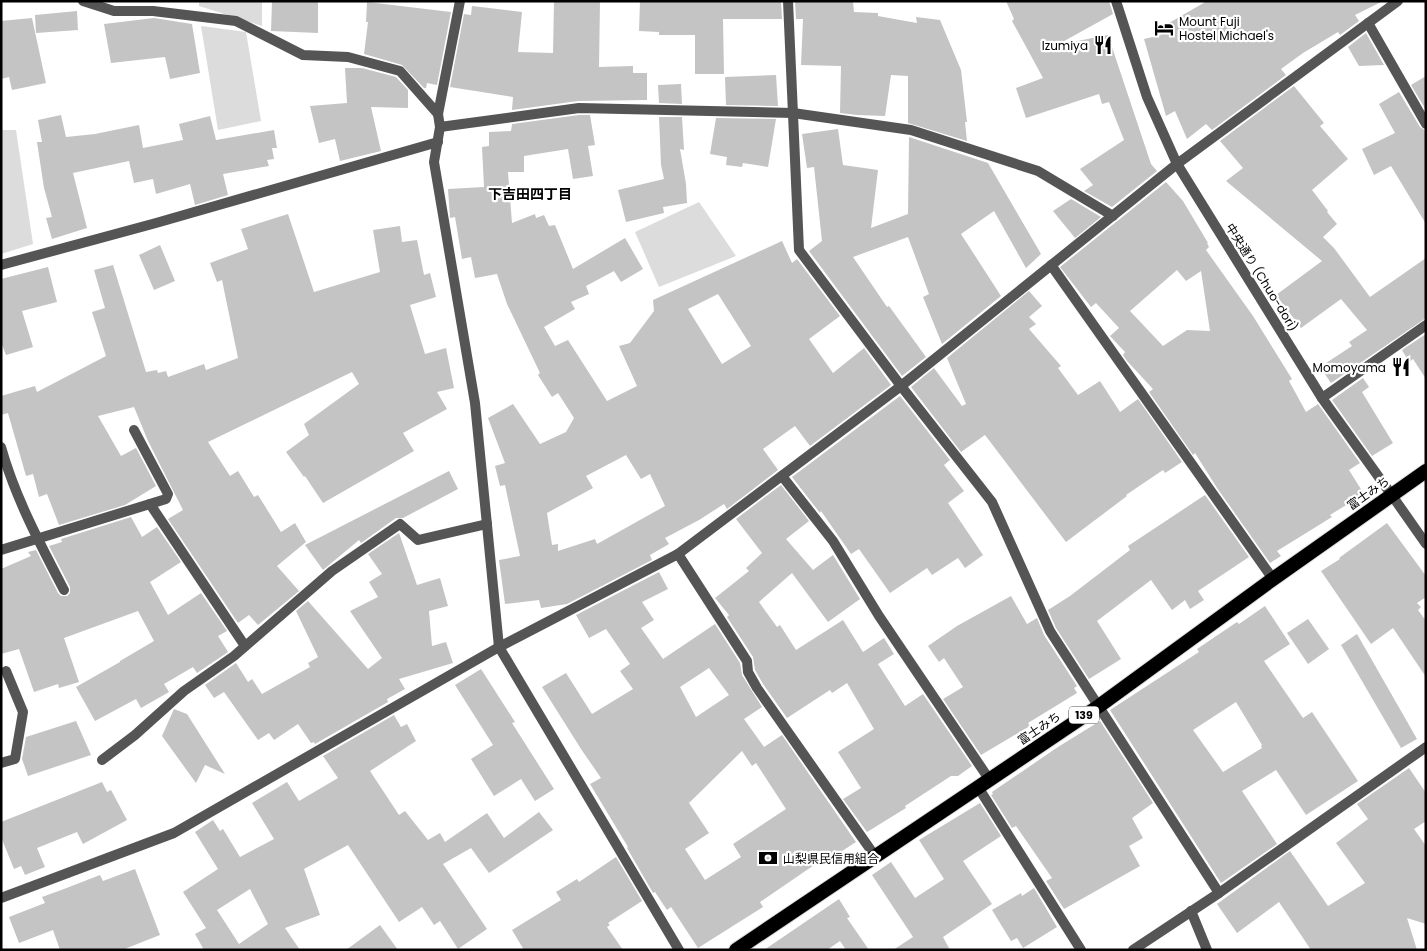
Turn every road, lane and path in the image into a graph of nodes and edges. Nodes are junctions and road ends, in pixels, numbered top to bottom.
1 (83, 1) edge
2 (460, 1) edge
3 (788, 1) edge
4 (1116, 1) edge
5 (1398, 1) edge
6 (1368, 23) junction
7 (793, 113) junction
8 (438, 114) junction
9 (1426, 124) edge
10 (440, 127) junction
11 (438, 142) junction
12 (1177, 164) junction
13 (1113, 216) junction
14 (1, 265) edge
15 (1051, 265) junction
16 (1426, 325) edge
17 (901, 386) junction
18 (1322, 398) junction
19 (134, 430) dead end
20 (1, 447) edge
21 (1426, 471) edge
22 (782, 476) junction
23 (1391, 494) junction
24 (150, 504) junction
25 (487, 524) junction
26 (37, 539) junction
27 (1426, 544) edge
28 (1, 550) edge
29 (678, 554) junction
30 (1273, 579) junction
31 (64, 590) dead end
32 (245, 646) junction
33 (499, 647) junction
34 (6, 671) dead end
35 (1099, 706) junction
36 (1426, 748) edge
37 (102, 760) dead end
38 (1, 763) edge
39 (983, 783) junction
40 (875, 856) junction
41 (1219, 893) junction
42 (1, 898) edge
43 (1191, 911) junction
44 (679, 950) edge
45 (736, 950) edge
46 (1081, 950) edge
47 (1133, 950) edge
48 (1207, 950) edge

1 - 8 street
2 - 8 street
3 - 7 street
4 - 12 street, 中央通り (Chuo-dori)
5 - 6 street
6 - 9 street
6 - 12 street
7 - 10 street
7 - 13 street
7 - 17 street
8 - 10 street
10 - 11 street
11 - 14 street
11 - 25 street
12 - 13 street
12 - 18 street, 中央通り (Chuo-dori)
13 - 15 street
15 - 17 street
15 - 30 street
16 - 18 street
17 - 22 street
17 - 35 street
18 - 23 street, 中央通り (Chuo-dori)
19 - 24 street
20 - 26 street
21 - 23 highway, 富士みち / 139
22 - 29 street
22 - 39 street
23 - 27 street, 中央通り (Chuo-dori)
23 - 30 highway, 富士みち / 139
24 - 26 street
24 - 32 street
25 - 32 street
25 - 33 street
26 - 28 street
26 - 31 street
29 - 33 street
29 - 40 street
30 - 35 highway, 富士みち / 139
32 - 37 street
33 - 42 street
33 - 44 street
34 - 38 street
35 - 39 highway, 富士みち / 139
35 - 41 street
36 - 41 street
39 - 40 highway, 富士みち / 139
39 - 46 street
40 - 45 highway, 富士みち / 139
41 - 43 street
43 - 47 street
43 - 48 street

